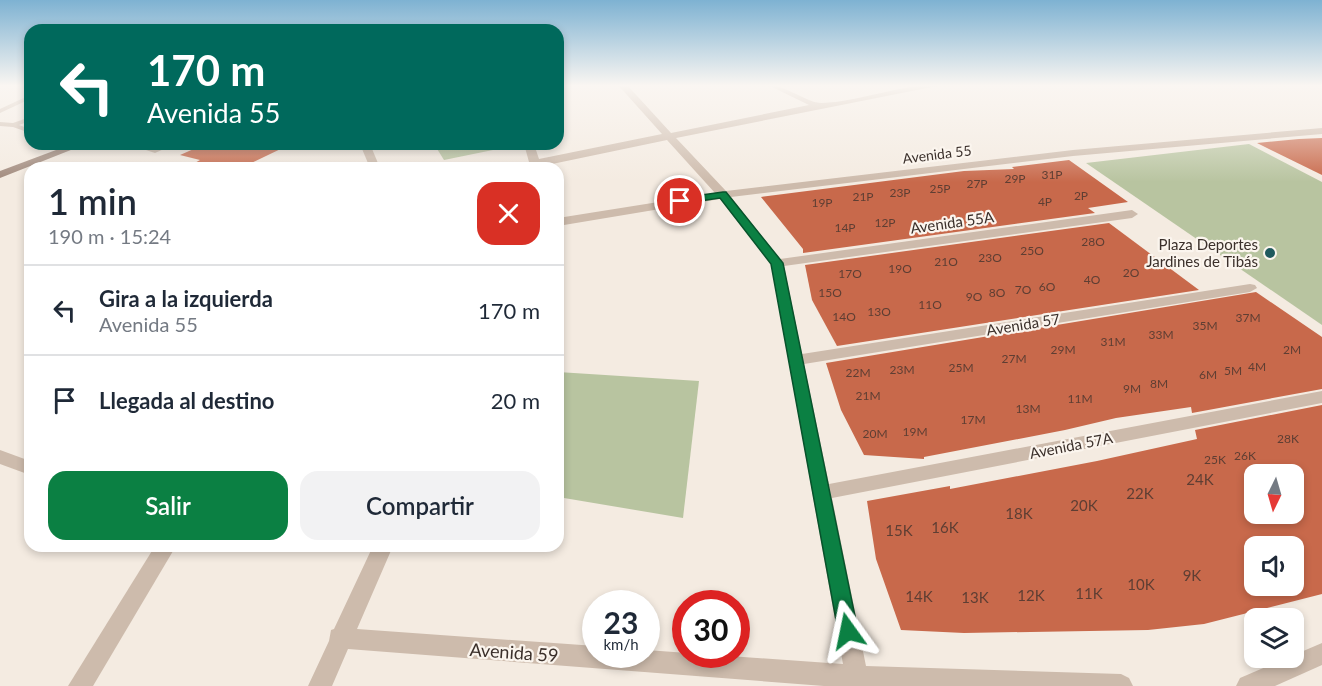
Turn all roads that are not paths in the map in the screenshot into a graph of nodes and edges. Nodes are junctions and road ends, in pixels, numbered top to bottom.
1 (652, 118) edge
2 (759, 118) edge
3 (24, 121) edge
4 (0, 124) edge
5 (14, 125) junction
6 (24, 129) edge
7 (1322, 130) edge
8 (669, 136) junction
9 (62, 150) edge
10 (32, 162) edge
11 (540, 162) edge
12 (24, 165) edge
13 (0, 175) edge
14 (723, 195) junction
15 (1132, 214) dead end
16 (564, 221) edge
17 (777, 263) junction
18 (1250, 288) dead end
19 (797, 360) junction
20 (1322, 397) edge
21 (0, 457) edge
22 (24, 466) edge
23 (820, 493) junction
24 (162, 552) edge
25 (380, 552) edge
26 (339, 639) junction
27 (1322, 654) edge
28 (858, 682) edge
29 (80, 686) edge
30 (320, 686) edge
31 (1121, 686) edge
32 (1248, 686) edge

1 - 8 street
2 - 8 street
3 - 5 lane
4 - 5 lane
5 - 6 lane
7 - 14 street, Avenida 55
8 - 11 street
8 - 14 street
9 - 10 main road
12 - 13 main road
14 - 16 street, Avenida 55
14 - 17 street
15 - 17 street, Avenida 55A
17 - 19 street
18 - 19 street, Avenida 57
19 - 23 street
20 - 23 street, Avenida 57A
21 - 22 street
23 - 28 street
24 - 29 street
25 - 26 street
26 - 28 street, Avenida 59
26 - 30 street
27 - 32 street
28 - 31 street, Avenida 59

